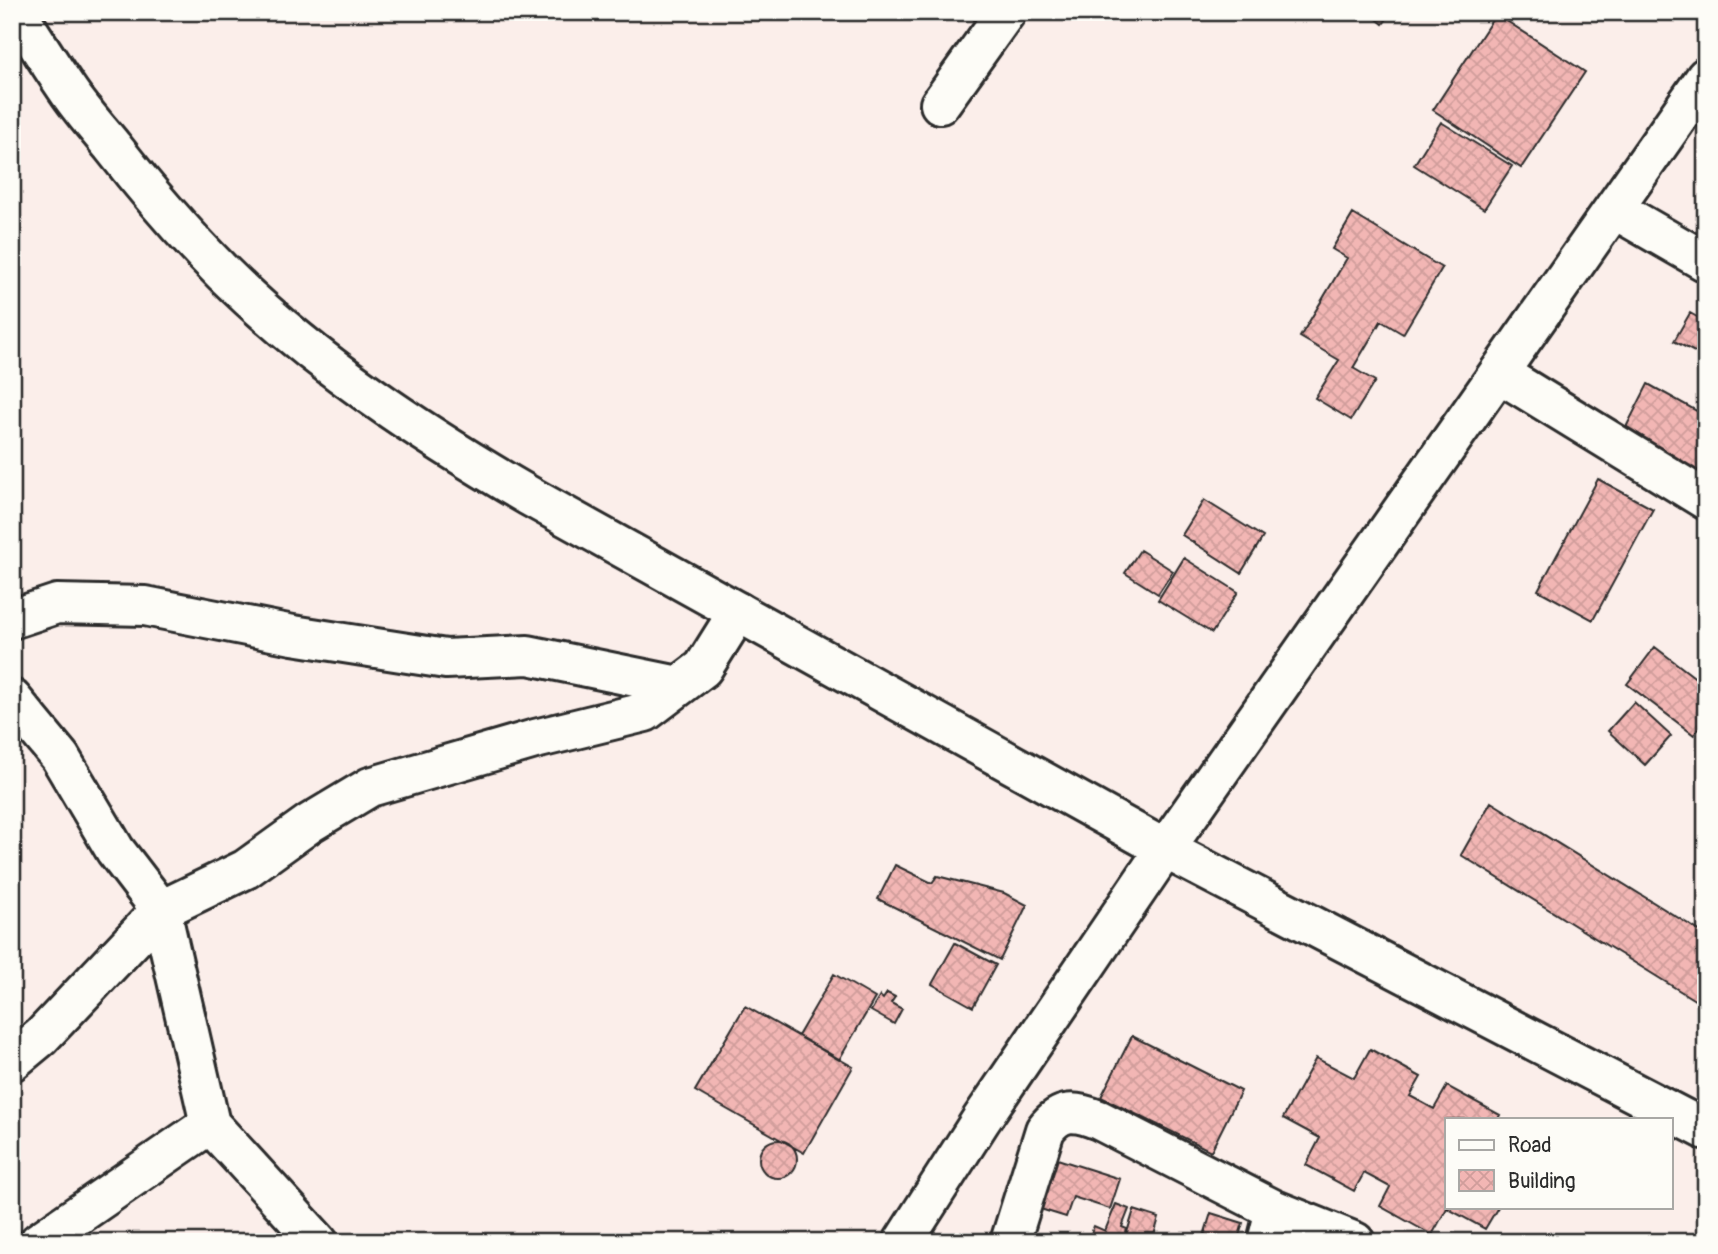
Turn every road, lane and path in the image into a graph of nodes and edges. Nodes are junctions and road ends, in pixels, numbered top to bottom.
1 (17, 12) edge
2 (1006, 12) edge
3 (1706, 77) edge
4 (940, 104) dead end
5 (1614, 209) junction
6 (1706, 262) edge
7 (1499, 373) junction
8 (1706, 500) edge
9 (737, 611) junction
10 (12, 619) edge
11 (679, 686) junction
12 (12, 699) edge
13 (1165, 849) junction
14 (161, 910) junction
15 (12, 1061) edge
16 (210, 1124) junction
17 (1706, 1130) edge
18 (1271, 1226) edge
19 (39, 1242) edge
20 (318, 1242) edge
21 (904, 1242) edge
22 (1010, 1242) edge
23 (1355, 1242) edge

1 - 9 street
2 - 4 street
3 - 5 street
5 - 6 street
5 - 7 street
7 - 8 street
7 - 13 street
9 - 11 street
9 - 13 street
10 - 11 street
11 - 14 street
12 - 14 street
13 - 17 street
13 - 21 street
14 - 15 street
14 - 16 street
16 - 19 street
16 - 20 street
18 - 22 street
18 - 23 street

